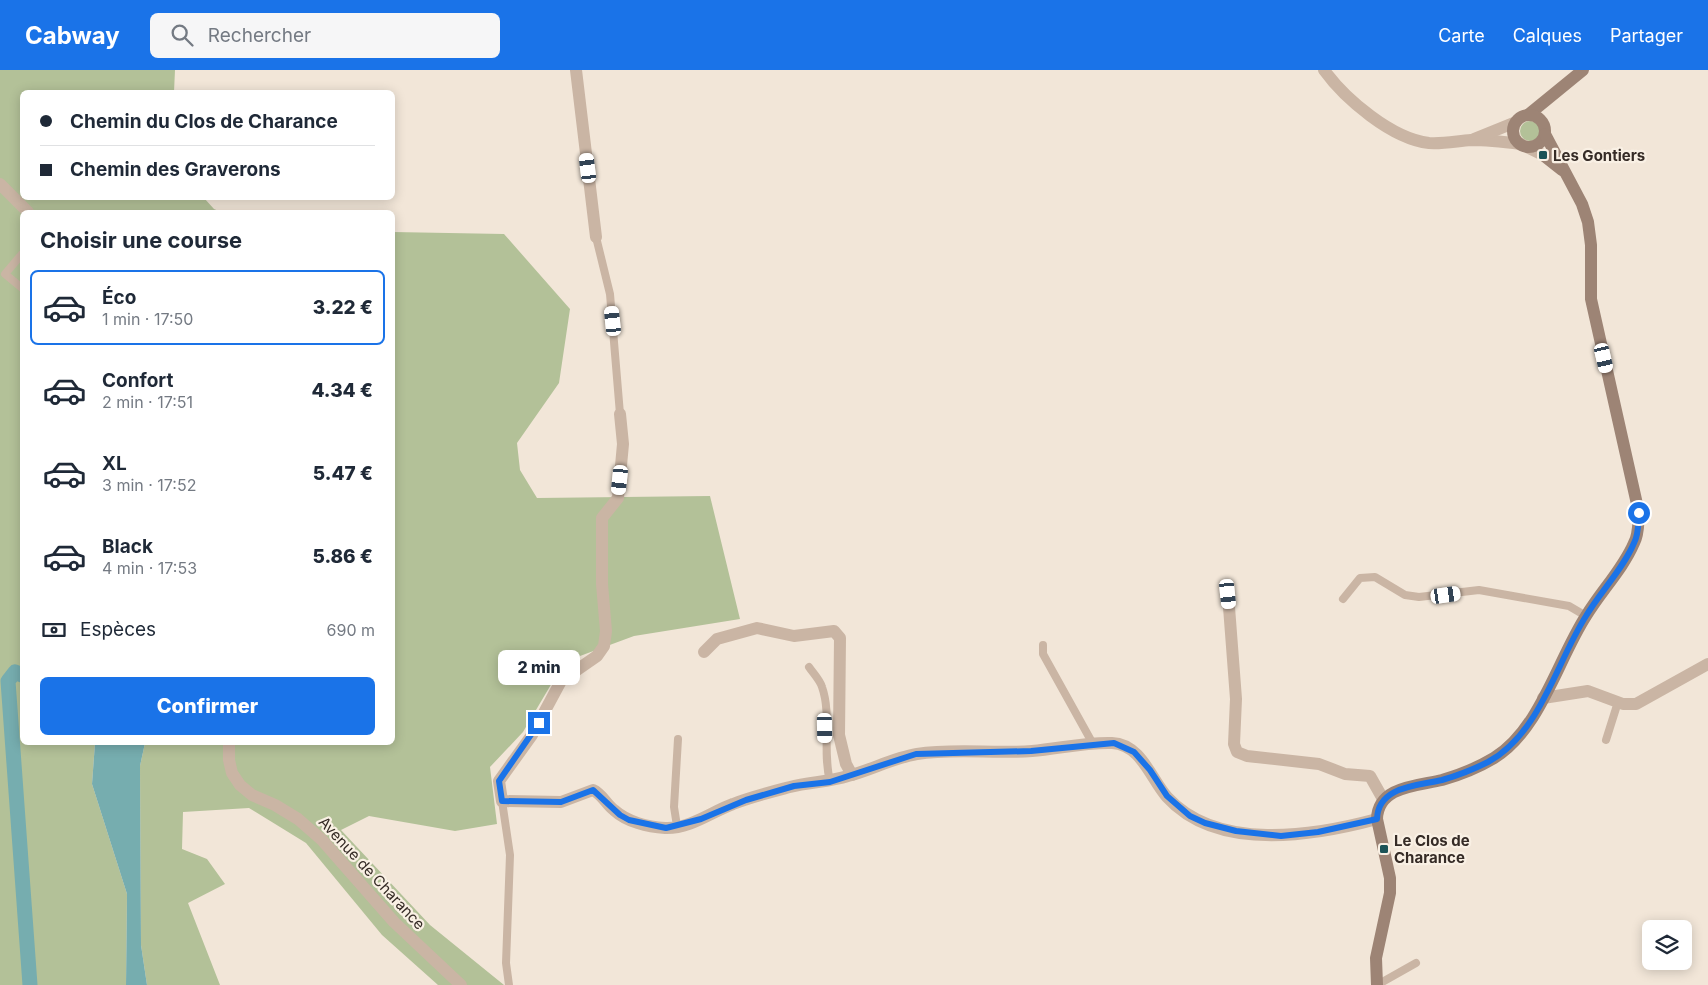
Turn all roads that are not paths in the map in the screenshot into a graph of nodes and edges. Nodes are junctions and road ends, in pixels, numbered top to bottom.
1 (576, 70) edge
2 (1324, 70) edge
3 (1583, 70) edge
4 (1561, 87) junction
5 (1528, 115) junction
6 (1541, 120) junction
7 (1516, 122) junction
8 (1545, 134) junction
9 (1470, 140) junction
10 (1523, 145) junction
11 (1566, 173) junction
12 (0, 184) edge
13 (26, 210) edge
14 (596, 237) joint
15 (20, 256) edge
16 (20, 286) edge
17 (620, 414) joint
18 (1228, 594) dead end
19 (1343, 599) dead end
20 (1586, 616) junction
21 (1043, 645) dead end
22 (704, 652) dead end
23 (1708, 664) edge
24 (809, 668) dead end
25 (1543, 698) junction
26 (1618, 702) junction
27 (678, 739) dead end
28 (1606, 740) dead end
29 (1093, 744) junction
30 (229, 745) edge
31 (852, 775) junction
32 (830, 782) junction
33 (1383, 799) junction
34 (502, 801) junction
35 (1377, 819) junction
36 (677, 826) junction
37 (1416, 963) dead end
38 (462, 985) edge
39 (509, 985) edge
40 (1377, 985) edge

1 - 14 street
2 - 9 street
3 - 4 street
4 - 5 street
4 - 6 street
5 - 6 street
5 - 7 street
6 - 8 street
7 - 9 street
7 - 10 street
8 - 10 street
8 - 11 street
9 - 10 street
10 - 11 street
11 - 20 street
12 - 13 street
14 - 17 lane
15 - 16 lane
17 - 34 street
18 - 33 street
19 - 20 lane
20 - 25 street
21 - 29 lane
22 - 31 street
23 - 26 street
24 - 32 lane
25 - 26 street
25 - 33 street
26 - 28 lane
27 - 36 lane
29 - 31 street
29 - 35 street
30 - 38 street, Avenue de Charance
31 - 32 street
32 - 36 street
33 - 35 street
34 - 36 street
34 - 39 lane
35 - 40 street
37 - 40 lane

